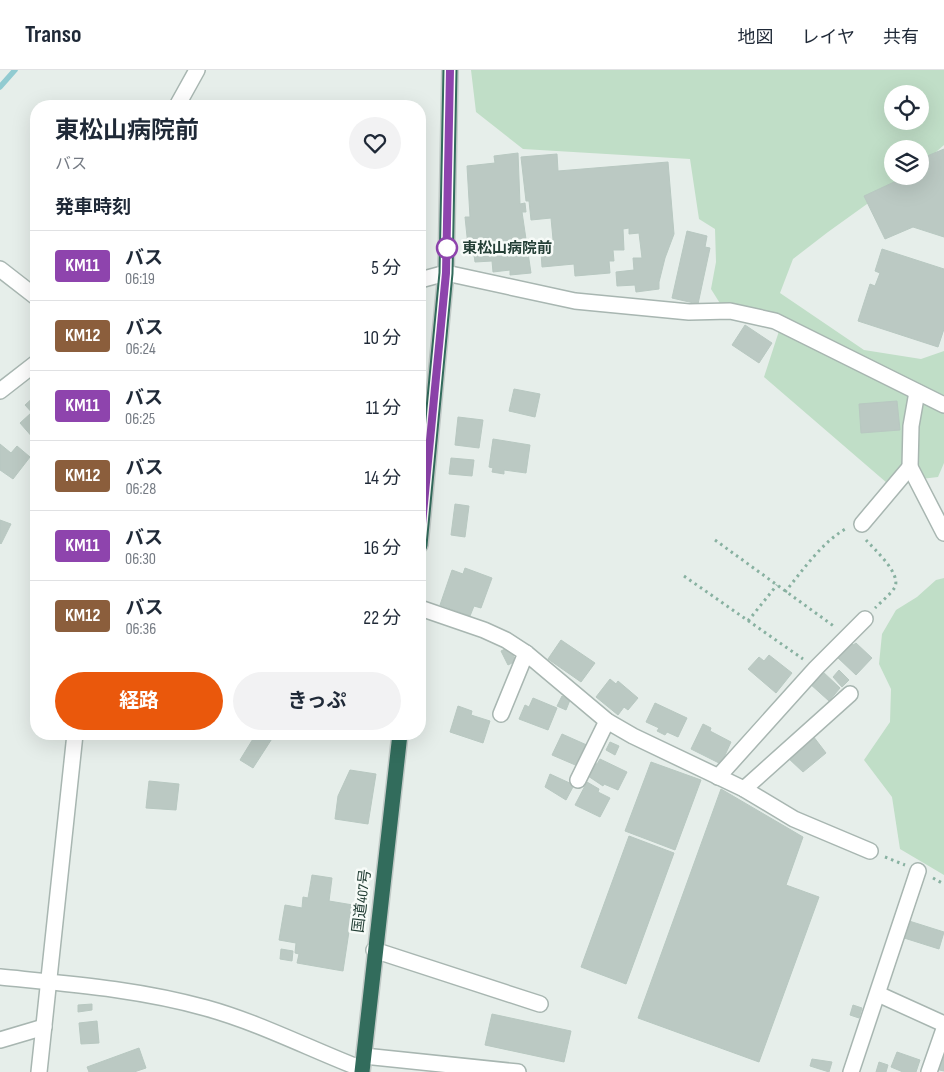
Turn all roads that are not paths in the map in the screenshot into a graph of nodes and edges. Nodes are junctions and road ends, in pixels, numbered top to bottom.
1 (197, 70) edge
2 (450, 70) edge
3 (181, 100) edge
4 (0, 269) edge
5 (446, 273) junction
6 (426, 278) edge
7 (30, 292) edge
8 (30, 368) edge
9 (0, 391) edge
10 (944, 392) edge
11 (923, 394) junction
12 (944, 405) edge
13 (910, 467) junction
14 (426, 482) edge
15 (862, 524) road end
16 (944, 533) edge
17 (426, 610) edge
18 (865, 619) road end
19 (526, 653) junction
20 (850, 694) dead end
21 (501, 714) dead end
22 (607, 721) junction
23 (74, 740) edge
24 (399, 740) edge
25 (718, 777) junction
26 (578, 780) dead end
27 (744, 789) junction
28 (870, 851) dead end
29 (918, 871) dead end
30 (374, 950) junction
31 (0, 977) edge
32 (50, 982) junction
33 (878, 994) junction
34 (540, 1004) dead end
35 (944, 1024) edge
36 (44, 1027) junction
37 (944, 1029) edge
38 (0, 1040) edge
39 (363, 1066) edge
40 (39, 1072) edge
41 (518, 1072) edge
42 (851, 1072) edge
43 (929, 1072) edge

1 - 3 street
2 - 5 highway
4 - 7 street
5 - 6 street
5 - 11 street
5 - 14 highway
8 - 9 street
10 - 11 street
11 - 12 street
11 - 13 street
13 - 15 street
13 - 16 street
17 - 19 street
18 - 25 street
19 - 21 street
19 - 22 street
20 - 27 street
22 - 25 street
22 - 26 street
23 - 32 street
24 - 30 highway, 国道407号
25 - 27 street
27 - 28 street
29 - 33 street
30 - 34 street
30 - 39 highway, 国道407号
31 - 32 street
32 - 36 street
32 - 39 street
33 - 35 street
33 - 42 street
36 - 38 street
36 - 40 street
37 - 43 street
39 - 41 street

